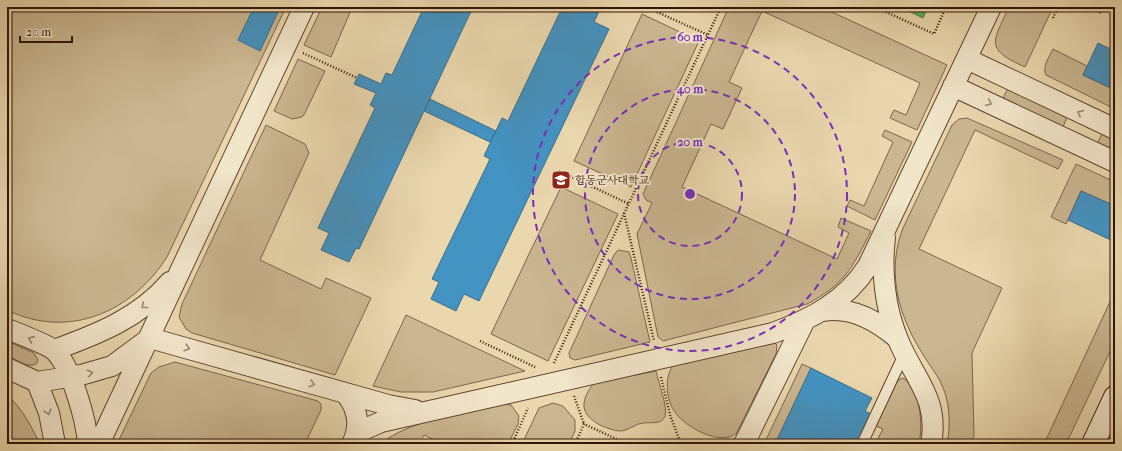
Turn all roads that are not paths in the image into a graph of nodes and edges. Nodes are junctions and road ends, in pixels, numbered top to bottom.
1 (304, 7) edge
2 (992, 7) edge
3 (967, 59) junction
4 (953, 86) junction
5 (1115, 129) edge
6 (1115, 162) edge
7 (886, 231) junction
8 (181, 269) junction
9 (823, 311) junction
10 (804, 322) junction
11 (7, 329) edge
12 (773, 333) junction
13 (150, 338) junction
14 (901, 345) junction
15 (54, 350) junction
16 (788, 350) junction
17 (7, 368) edge
18 (69, 377) junction
19 (37, 382) junction
20 (345, 393) junction
21 (1115, 397) edge
22 (427, 410) junction
23 (353, 442) edge
24 (56, 444) edge
25 (88, 444) edge
26 (99, 444) edge
27 (744, 444) edge
28 (862, 444) edge
29 (931, 444) edge
30 (1093, 444) edge

1 - 8 street
2 - 3 street
3 - 4 street
5 -> 3 street
4 -> 6 street
4 - 7 street
7 - 9 street
7 - 14 street
8 - 13 street
8 -> 15 street
9 - 10 street
9 - 14 street
10 - 12 street
10 - 16 street
15 -> 11 street
12 - 16 street
12 - 22 street
18 -> 13 street
13 -> 20 street
13 - 26 street
14 - 28 lane
14 - 29 street
15 - 18 street
16 - 27 street
17 - 19 street
18 - 19 street
18 - 25 street
19 -> 24 street
20 - 22 street
20 - 23 street
21 - 30 street
22 - 23 street

